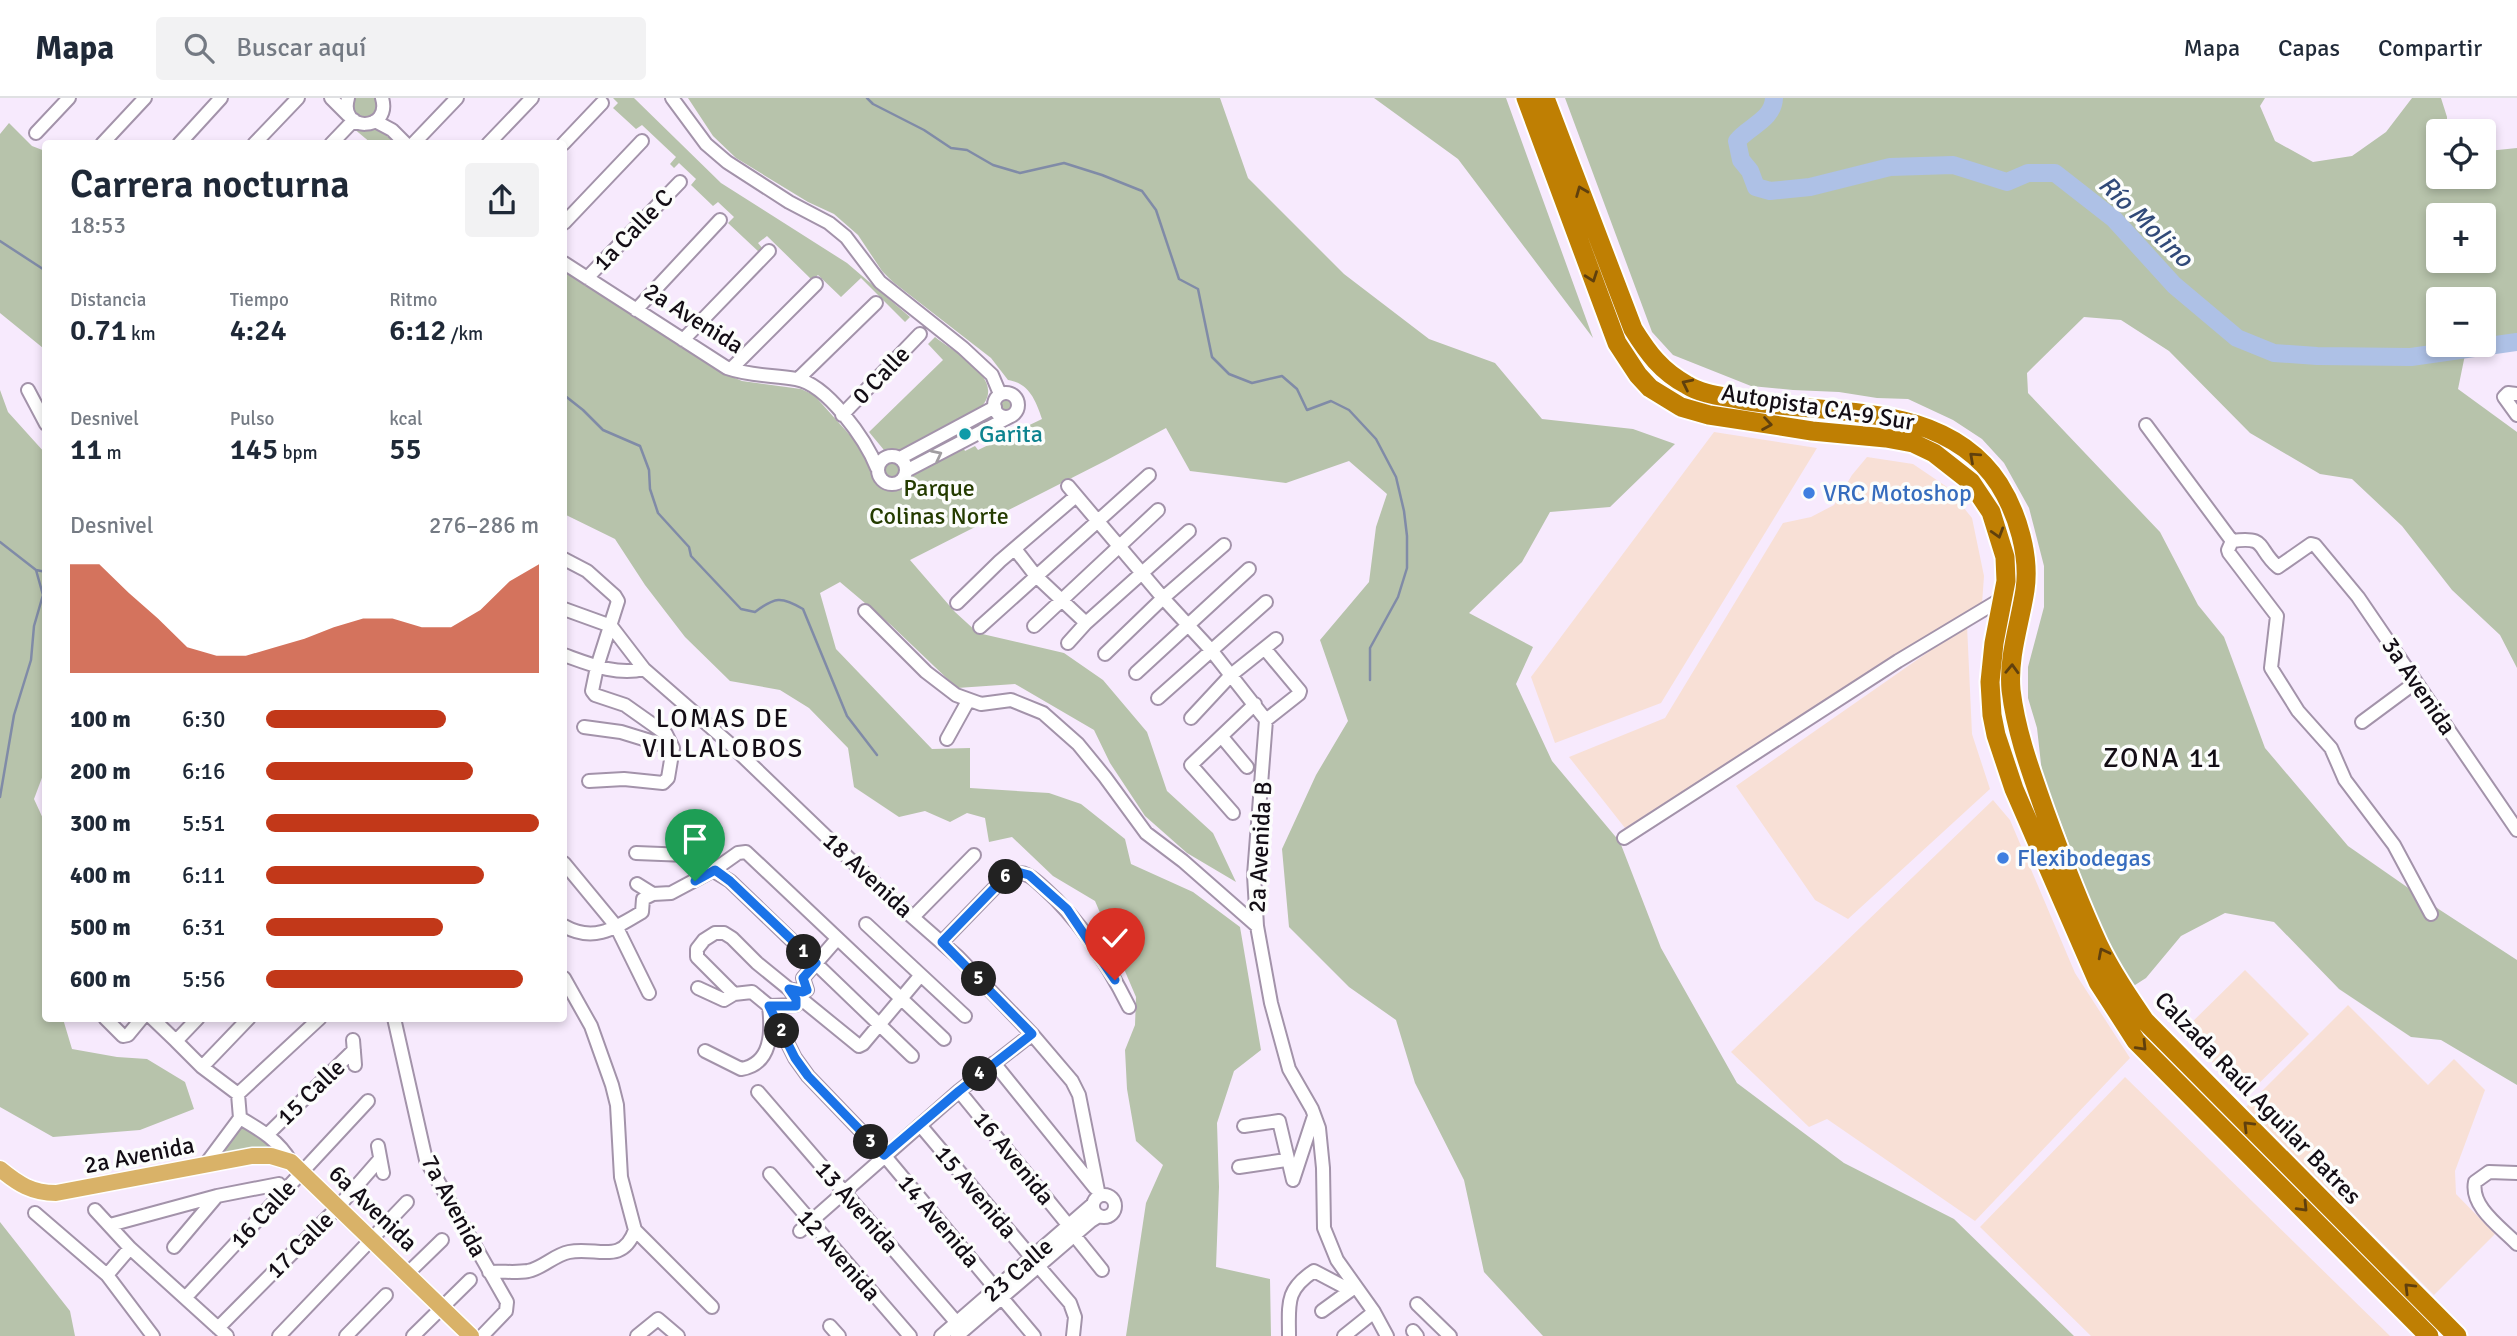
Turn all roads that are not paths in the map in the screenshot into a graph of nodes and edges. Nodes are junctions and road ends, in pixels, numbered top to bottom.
1 (69, 98) edge
2 (145, 98) edge
3 (221, 98) edge
4 (298, 98) edge
5 (331, 98) edge
6 (348, 98) edge
7 (382, 98) edge
8 (457, 98) edge
9 (532, 98) edge
10 (672, 98) edge
11 (1526, 98) edge
12 (1545, 98) edge
13 (602, 103) dead end
14 (379, 117) junction
15 (351, 118) junction
16 (36, 133) dead end
17 (106, 140) edge
18 (183, 140) edge
19 (258, 140) edge
20 (334, 140) edge
21 (402, 140) edge
22 (417, 140) edge
23 (492, 140) edge
24 (567, 140) edge
25 (642, 141) dead end
26 (680, 182) dead end
27 (567, 220) edge
28 (720, 220) dead end
29 (769, 251) dead end
30 (567, 264) edge
31 (587, 278) junction
32 (816, 284) dead end
33 (876, 303) dead end
34 (636, 310) junction
35 (920, 334) dead end
36 (683, 340) junction
37 (731, 369) junction
38 (798, 379) junction
39 (28, 390) dead end
40 (2515, 394) edge
41 (997, 401) junction
42 (842, 415) junction
43 (1013, 415) junction
44 (2517, 415) edge
45 (42, 416) edge
46 (970, 422) junction
47 (2146, 425) dead end
48 (977, 435) junction
49 (868, 446) junction
50 (895, 457) junction
51 (877, 468) junction
52 (906, 471) junction
53 (1149, 475) dead end
54 (1158, 510) dead end
55 (1098, 520) junction
56 (1189, 531) dead end
57 (2232, 541) junction
58 (1119, 545) junction
59 (1224, 545) dead end
60 (1015, 549) junction
61 (567, 561) edge
62 (1249, 569) dead end
63 (1143, 572) junction
64 (1036, 576) junction
65 (1163, 598) junction
66 (2003, 598) junction
67 (1060, 601) junction
68 (1266, 602) dead end
69 (957, 603) dead end
70 (567, 610) edge
71 (866, 611) dead end
72 (1086, 623) junction
73 (611, 626) junction
74 (1034, 626) dead end
75 (1187, 626) junction
76 (980, 627) dead end
77 (1276, 639) dead end
78 (1068, 643) dead end
79 (1265, 649) junction
80 (1211, 650) junction
81 (1105, 654) dead end
82 (567, 657) edge
83 (597, 667) junction
84 (644, 669) junction
85 (1136, 673) dead end
86 (1231, 675) junction
87 (2416, 682) junction
88 (1158, 698) dead end
89 (968, 701) junction
90 (1255, 704) junction
91 (629, 708) junction
92 (1191, 718) dead end
93 (1266, 720) junction
94 (2362, 722) dead end
95 (584, 727) dead end
96 (621, 732) junction
97 (1222, 737) junction
98 (947, 739) dead end
99 (673, 748) junction
100 (1247, 767) dead end
101 (589, 781) dead end
102 (2036, 786) junction
103 (2014, 789) junction
104 (1233, 813) dead end
105 (2517, 830) edge
106 (1623, 838) dead end
107 (636, 853) dead end
108 (974, 855) dead end
109 (567, 867) edge
110 (715, 870) junction
111 (637, 884) dead end
112 (653, 894) junction
113 (2431, 914) dead end
114 (913, 917) junction
115 (866, 924) dead end
116 (616, 926) junction
117 (1257, 926) junction
118 (567, 927) edge
119 (837, 939) junction
120 (942, 942) junction
121 (816, 963) junction
122 (920, 976) junction
123 (567, 983) edge
124 (698, 988) dead end
125 (789, 989) junction
126 (649, 993) dead end
127 (734, 994) junction
128 (901, 998) junction
129 (769, 1006) junction
130 (1129, 1007) dead end
131 (965, 1016) dead end
132 (109, 1022) edge
133 (139, 1022) edge
134 (156, 1022) edge
135 (194, 1022) edge
136 (245, 1022) edge
137 (316, 1022) edge
138 (395, 1022) edge
139 (879, 1023) junction
140 (1032, 1034) junction
141 (944, 1039) dead end
142 (176, 1041) junction
143 (705, 1051) dead end
144 (912, 1056) dead end
145 (994, 1063) junction
146 (355, 1065) dead end
147 (202, 1067) junction
148 (959, 1091) junction
149 (758, 1092) dead end
150 (238, 1094) junction
151 (366, 1101) dead end
152 (240, 1112) junction
153 (1314, 1115) junction
154 (920, 1125) junction
155 (1244, 1126) dead end
156 (268, 1134) junction
157 (884, 1155) junction
158 (380, 1159) dead end
159 (1286, 1160) junction
160 (205, 1165) junction
161 (297, 1167) junction
162 (1238, 1167) dead end
163 (0, 1169) edge
164 (2517, 1173) edge
165 (770, 1174) dead end
166 (284, 1190) junction
167 (844, 1191) junction
168 (217, 1196) junction
169 (1097, 1201) junction
170 (407, 1202) dead end
171 (339, 1206) junction
172 (95, 1210) dead end
173 (36, 1213) dead end
174 (110, 1225) junction
175 (805, 1226) junction
176 (635, 1230) junction
177 (1071, 1231) junction
178 (372, 1238) junction
179 (442, 1240) dead end
180 (2517, 1244) edge
181 (174, 1247) dead end
182 (130, 1248) junction
183 (1035, 1262) junction
184 (1102, 1270) dead end
185 (489, 1272) junction
186 (408, 1273) junction
187 (107, 1275) junction
188 (470, 1280) dead end
189 (1353, 1288) junction
190 (999, 1293) junction
191 (386, 1295) dead end
192 (186, 1297) junction
193 (1417, 1304) dead end
194 (442, 1307) junction
195 (712, 1307) dead end
196 (1322, 1311) dead end
197 (1374, 1312) junction
198 (964, 1331) edge
199 (222, 1332) edge
200 (153, 1336) edge
201 (279, 1336) edge
202 (346, 1336) edge
203 (413, 1336) edge
204 (471, 1336) edge
205 (482, 1336) edge
206 (637, 1336) edge
207 (678, 1336) edge
208 (910, 1336) edge
209 (941, 1336) edge
210 (1034, 1336) edge
211 (1073, 1336) edge
212 (1289, 1336) edge
213 (1344, 1336) edge
214 (1387, 1336) edge
215 (1450, 1336) edge
216 (2429, 1336) edge
217 (2457, 1336) edge

1 - 16 street
2 - 17 street
3 - 18 street
4 - 19 street
5 - 15 street
6 - 15 street
7 - 14 street
8 - 22 street
9 - 23 street
10 - 41 street
11 -> 66 highway, Autopista CA-9 Sur
102 -> 12 highway, Autopista CA-9 Sur
13 - 24 street
14 - 15 street
14 - 21 street
15 - 20 street
25 - 27 street
26 - 31 street, 1a Calle C
28 - 34 street
29 - 36 street
30 - 31 street, 2a Avenida
31 - 34 street, 2a Avenida
32 - 37 street
33 - 38 street
34 - 36 street, 2a Avenida
35 - 42 street, 0 Calle
36 - 37 street, 2a Avenida
37 - 38 street, 2a Avenida
38 - 42 street, 2a Avenida
39 - 45 street
40 - 44 street
41 - 43 street
41 - 43 street
41 - 46 street
42 - 49 street, 2a Avenida
43 - 48 street
46 - 48 street
46 - 50 street
47 - 57 street
52 -> 48 street
49 - 50 street, 2a Avenida
49 - 51 street, 2a Avenida
50 - 51 street
50 - 52 street
51 - 52 street
53 - 55 street
54 - 58 street
55 - 58 street
55 - 60 street
55 - 64 street
56 - 63 street
57 - 87 street, 3a Avenida
57 - 113 street
58 - 63 street
58 - 67 street
59 - 65 street
60 - 64 street
60 - 69 street
61 - 73 street
62 - 75 street
63 - 65 street
63 - 72 street
64 - 67 street
64 - 76 street
65 - 75 street
65 - 81 street
66 - 103 highway, Autopista CA-9 Sur
66 - 106 street
67 - 72 street
67 - 74 street
68 - 80 street
70 - 73 street
71 - 89 street
72 - 78 street
73 - 83 street
73 - 84 street, 18 Avenida
75 - 80 street
75 - 85 street
77 - 79 street
79 - 86 street
79 - 93 street
80 - 86 street
80 - 88 street
82 - 83 street
83 - 84 street
83 - 91 street
84 - 114 street, 18 Avenida
86 - 90 street
86 - 92 street
87 - 94 street
87 - 105 street, 3a Avenida
89 - 98 street
89 - 117 street
90 - 93 street
90 - 97 street
91 - 96 street
91 - 99 street
93 - 117 street, 2a Avenida B
95 - 96 street
96 - 99 street
97 - 100 street
97 - 104 street
99 - 101 street
102 - 103 highway
217 -> 102 highway, Calzada Raúl Aguilar Batres
103 -> 216 highway, Calzada Raúl Aguilar Batres
107 - 110 street
108 - 114 street
109 - 116 street
110 - 112 street
110 - 119 street
110 - 121 street
111 - 112 street
112 - 116 street
114 - 120 street, 18 Avenida
115 - 122 street
116 - 118 street
116 - 126 street
117 - 153 street, 2a Avenida B
119 - 121 street
119 - 128 street
120 - 130 street
120 - 140 street, 18 Avenida
121 - 125 street
121 - 139 street
122 - 128 street
122 - 131 street
123 - 176 street
124 - 127 street
125 - 127 street
125 - 129 street
125 - 139 street
127 - 129 street, 14 Avenida
128 - 139 street
128 - 141 street
129 - 143 street
129 - 157 street, 14 Avenida
132 - 133 street
134 - 142 street
135 - 142 street
136 - 147 street
137 - 150 street
138 - 185 street, 7a Avenida
139 - 144 street
140 - 145 street
140 - 169 street, 18 Avenida
142 - 147 street
145 - 148 street
145 - 169 street
146 - 156 street, 15 Calle
147 - 150 street
148 - 154 street
148 - 177 street, 16 Avenida
149 - 167 street, 13 Avenida
150 - 152 street
151 - 161 street, 16 Calle
152 - 156 street, 6a Avenida
152 - 160 street
153 - 159 street
153 - 189 street, 2a Avenida B
154 - 157 street
154 - 183 street, 15 Avenida
155 - 159 street
156 - 161 street, 6a Avenida
157 - 167 street
157 - 190 street, 14 Avenida
158 - 171 street, 17 Calle
159 - 162 street
160 - 161 main road, 2a Avenida
160 - 163 main road, 2a Avenida
161 - 166 street, 16 Calle
161 - 171 main road, 6a Avenida
164 - 180 street
165 - 175 street, 12 Avenida
166 - 168 street
166 - 192 street, 16 Calle
167 - 175 street
167 - 198 street, 13 Avenida
168 - 174 street
168 - 181 street
169 - 177 street, 23 Calle
170 - 178 street
171 - 178 main road, 6a Avenida
171 - 199 street, 17 Calle
172 - 174 street, 2a Avenida
173 - 187 street
174 - 182 street, 2a Avenida
175 - 208 street, 12 Avenida
176 - 185 street
176 - 195 street
177 - 183 street, 23 Calle
177 - 184 street, 16 Avenida
178 - 186 main road, 6a Avenida
178 - 201 street
179 - 186 street
182 - 187 street
182 - 192 street, 2a Avenida
183 - 190 street, 23 Calle
183 - 211 street, 15 Avenida
185 - 205 street, 7a Avenida
186 - 194 main road, 6a Avenida
187 - 200 street
188 - 194 street
189 - 196 street
189 - 197 street, 2a Avenida B
189 - 212 street
190 - 198 street, 23 Calle
190 - 210 street, 14 Avenida
191 - 202 street
192 - 199 street, 2a Avenida
193 - 215 street
194 - 203 street
194 - 204 main road, 6a Avenida
197 - 213 street
197 - 214 street, 2a Avenida B
198 - 209 street, 23 Calle
206 - 207 street

